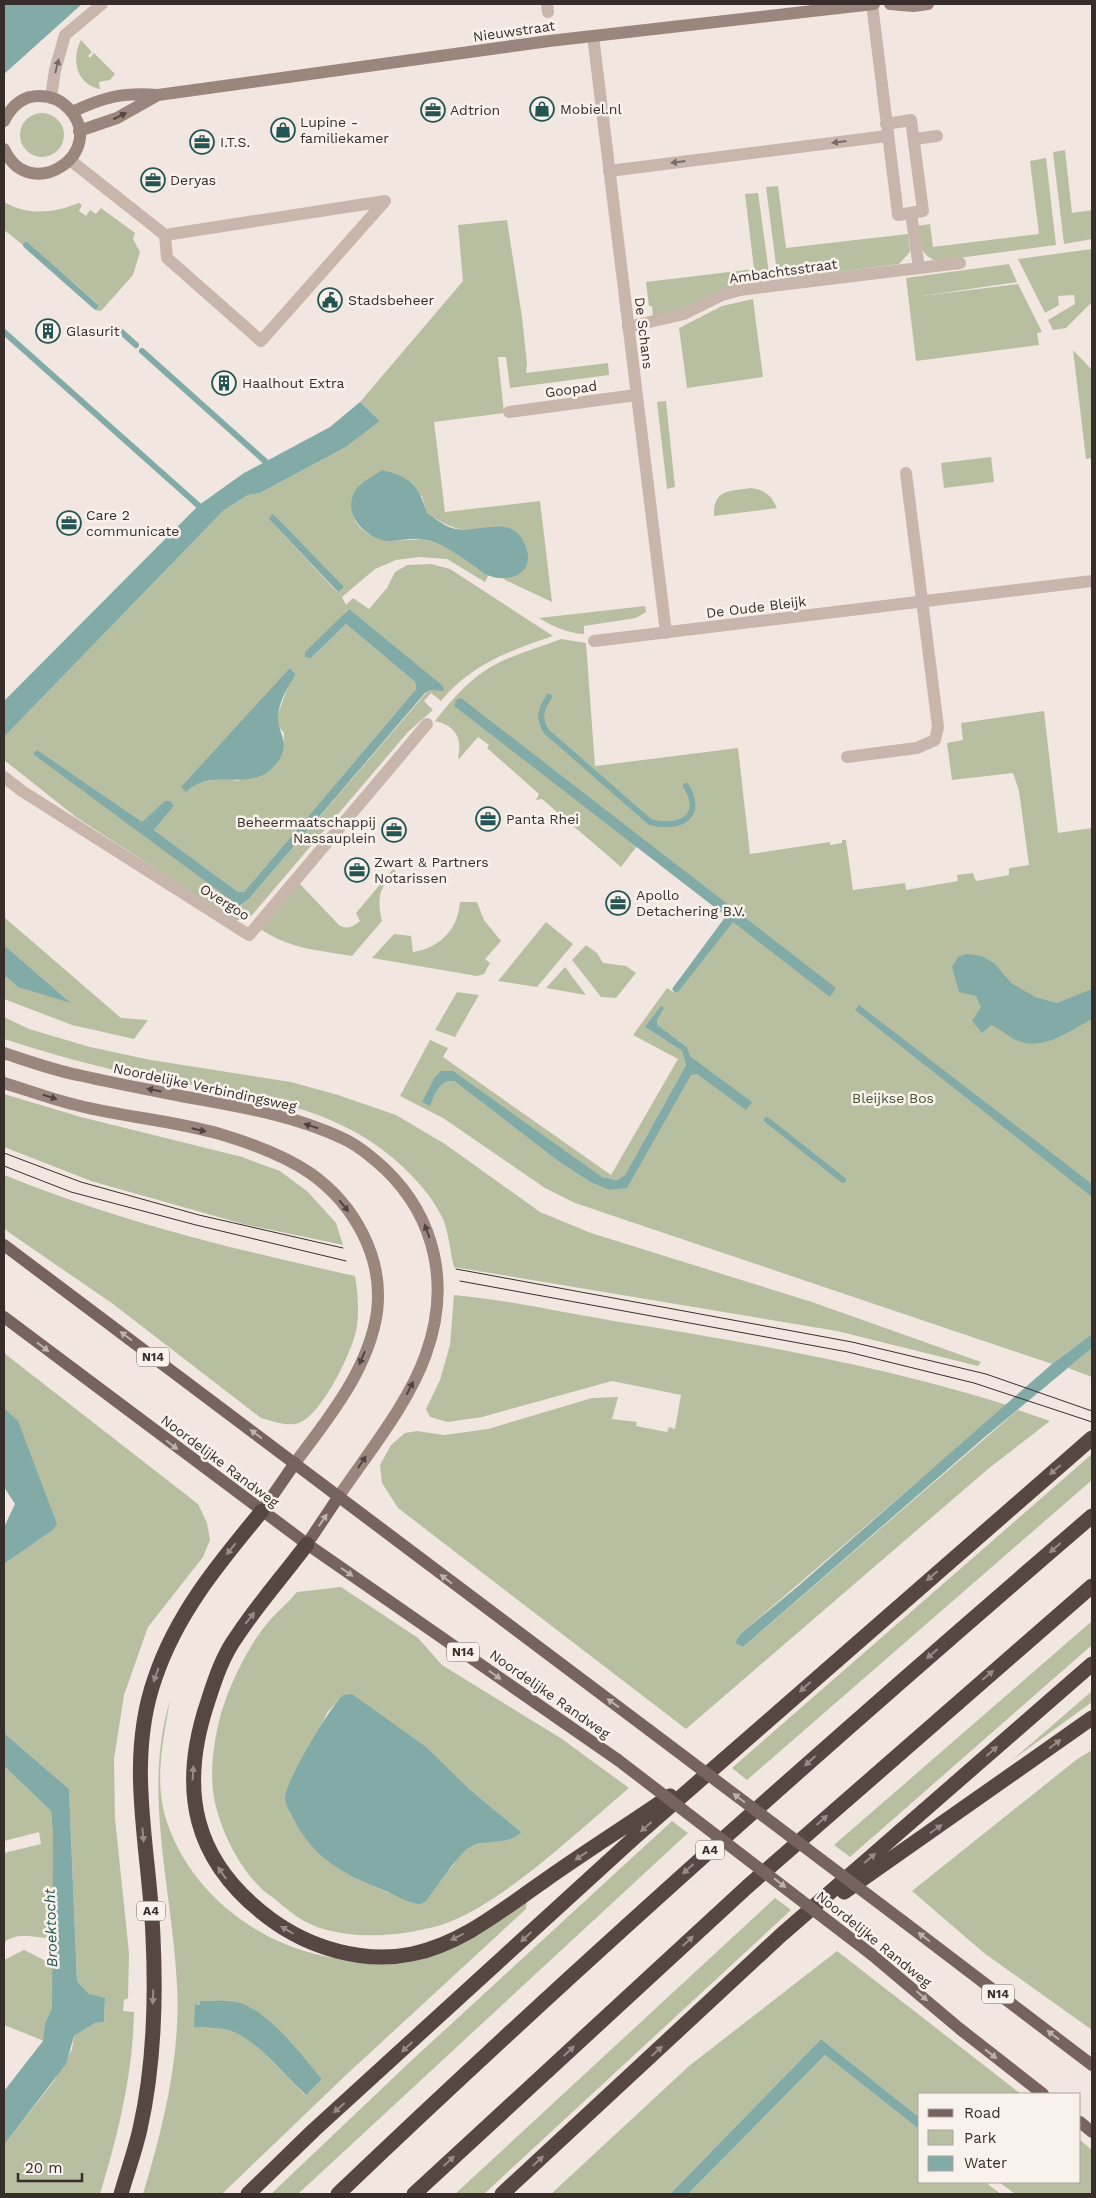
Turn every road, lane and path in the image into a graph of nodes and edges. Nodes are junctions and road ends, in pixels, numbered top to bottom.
1 (102, 4) edge
2 (873, 4) edge
3 (890, 4) edge
4 (928, 4) edge
5 (592, 36) junction
6 (158, 96) junction
7 (51, 97) junction
8 (72, 112) junction
9 (4, 121) edge
10 (887, 130) junction
11 (79, 131) junction
12 (936, 136) dead end
13 (914, 139) junction
14 (5, 154) edge
15 (70, 160) junction
16 (608, 171) junction
17 (911, 213) junction
18 (165, 235) junction
19 (960, 263) dead end
20 (918, 268) junction
21 (628, 326) junction
22 (636, 395) junction
23 (509, 412) dead end
24 (906, 473) dead end
25 (1092, 581) edge
26 (922, 602) junction
27 (666, 633) junction
28 (594, 641) dead end
29 (427, 724) dead end
30 (848, 757) dead end
31 (4, 777) edge
32 (4, 1053) edge
33 (4, 1083) edge
34 (4, 1245) edge
35 (4, 1318) edge
36 (1092, 1438) edge
37 (295, 1463) junction
38 (339, 1496) junction
39 (262, 1511) junction
40 (1092, 1516) edge
41 (307, 1544) junction
42 (1092, 1586) edge
43 (1092, 1664) edge
44 (1092, 1718) edge
45 (722, 1760) junction
46 (780, 1936) junction
47 (1092, 2065) edge
48 (1042, 2093) edge
49 (1081, 2123) edge
50 (1092, 2132) edge
51 (121, 2194) edge
52 (248, 2194) edge
53 (338, 2194) edge
54 (414, 2194) edge
55 (502, 2194) edge

7 -> 1 street
2 - 5 street, Nieuwstraat
2 - 10 street
3 - 4 street
5 - 6 street, Nieuwstraat
5 - 16 street, De Schans
6 - 8 street, Nieuwstraat
11 -> 6 street, Nieuwstraat
7 - 8 street
7 - 9 street
8 - 11 street
10 - 13 street
10 -> 16 street
10 - 17 street
11 - 15 street
12 - 13 street
13 - 17 street
14 - 15 street
15 - 18 street
16 - 21 street, De Schans
17 - 20 street
18 - 18 street
19 - 20 street, Ambachtsstraat
20 - 21 street, Ambachtsstraat
21 - 22 street, De Schans
22 - 23 street, Goopad
22 - 27 street, De Schans
24 - 26 street
25 - 26 street, De Oude Bleijk
26 - 27 street, De Oude Bleijk
26 - 30 street
27 - 28 street, De Oude Bleijk
29 - 31 street, Overgoo
38 -> 32 street, Noordelijke Verbindingsweg
33 -> 37 street
37 -> 34 main road, N14
35 -> 39 main road, Noordelijke Randweg / N14
36 -> 45 highway
37 - 38 main road, N14
37 - 39 main road
41 -> 38 main road, Noordelijke Verbindingsweg
47 -> 38 main road, Noordelijke Randweg / N14, bridge
39 - 41 main road, Noordelijke Randweg / N14
39 -> 51 highway, A4
40 -> 53 highway, A4
45 -> 41 highway
41 -> 48 main road, Noordelijke Randweg / N14, bridge
54 -> 42 highway
46 -> 43 highway
46 -> 44 highway
45 -> 52 highway
55 -> 46 highway
49 - 50 main road

